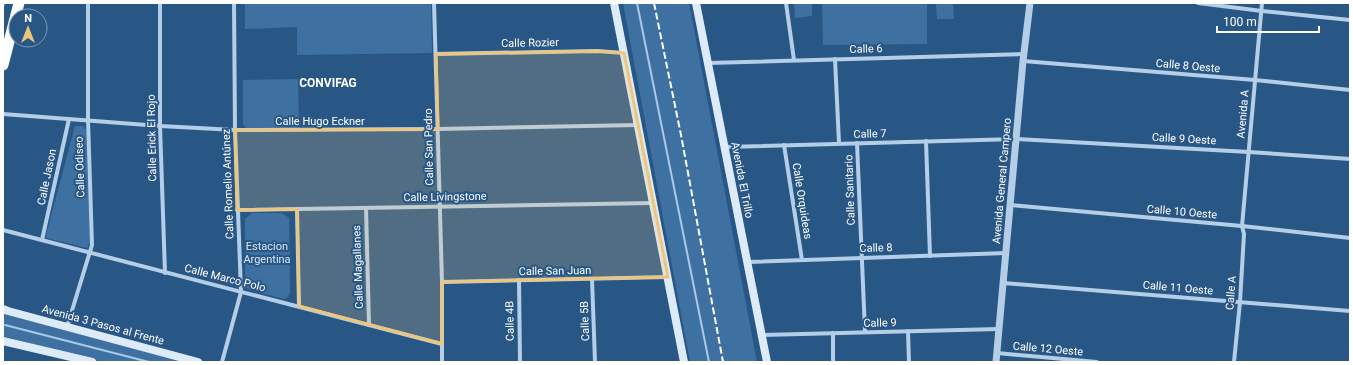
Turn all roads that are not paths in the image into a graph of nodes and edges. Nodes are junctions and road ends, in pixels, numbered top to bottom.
1 (19, 3) edge
2 (88, 3) edge
3 (160, 3) edge
4 (234, 3) edge
5 (434, 3) edge
6 (614, 3) edge
7 (696, 3) edge
8 (786, 3) edge
9 (1030, 3) edge
10 (1198, 3) edge
11 (1262, 3) edge
12 (1210, 4) edge
13 (1262, 11) junction
14 (1350, 20) edge
15 (624, 53) junction
16 (436, 54) junction
17 (1024, 58) junction
18 (835, 59) junction
19 (794, 60) junction
20 (708, 63) junction
21 (3, 65) edge
22 (1255, 80) junction
23 (1350, 90) edge
24 (3, 114) edge
25 (69, 119) junction
26 (88, 120) junction
27 (638, 125) junction
28 (160, 126) junction
29 (438, 129) junction
30 (235, 130) junction
31 (1017, 138) junction
32 (926, 141) junction
33 (839, 143) junction
34 (857, 143) junction
35 (784, 145) junction
36 (724, 147) junction
37 (1249, 152) junction
38 (1350, 159) edge
39 (653, 203) junction
40 (1011, 205) junction
41 (439, 206) junction
42 (366, 208) junction
43 (297, 209) junction
44 (238, 210) junction
45 (1242, 226) junction
46 (3, 230) edge
47 (1350, 238) edge
48 (42, 240) junction
49 (89, 252) junction
50 (1006, 253) junction
51 (930, 256) junction
52 (861, 258) junction
53 (802, 260) junction
54 (747, 262) junction
55 (165, 273) junction
56 (668, 277) junction
57 (592, 279) junction
58 (519, 280) junction
59 (442, 282) junction
60 (1004, 282) junction
61 (241, 292) junction
62 (1240, 302) junction
63 (298, 306) junction
64 (3, 309) edge
65 (1350, 311) edge
66 (369, 325) junction
67 (67, 327) junction
68 (999, 329) junction
69 (908, 331) junction
70 (865, 332) junction
71 (833, 333) junction
72 (762, 335) junction
73 (3, 341) edge
74 (442, 344) junction
75 (997, 353) junction
76 (73, 360) edge
77 (92, 362) edge
78 (198, 362) edge
79 (222, 362) edge
80 (442, 362) edge
81 (520, 362) edge
82 (595, 362) edge
83 (684, 362) edge
84 (767, 362) edge
85 (833, 362) edge
86 (909, 362) edge
87 (996, 362) edge
88 (1097, 362) edge
89 (1234, 362) edge

1 - 21 highway
2 - 26 street, Calle Odiseo
3 - 28 street, Calle Erick El Rojo
4 - 30 street, Calle Romelio Antúnez
5 - 16 street, Calle San Pedro
6 - 15 main road
7 - 20 main road, Avenida El Trillo
8 - 19 street
9 - 17 street, Avenida General Campero
10 - 12 street
11 - 13 street, Avenida A
12 - 13 street
13 - 14 street
13 - 22 street, Avenida A
15 - 16 street, Calle Rozier
15 - 27 main road
16 - 29 street, Calle San Pedro
17 - 18 street, Calle 6
17 - 22 street, Calle 8 Oeste
17 - 31 street, Avenida General Campero
18 - 19 street, Calle 6
18 - 33 street, Calle Sanitario
19 - 20 street, Calle 6
20 - 36 main road, Avenida El Trillo
22 - 23 street, Calle 8 Oeste
22 - 37 street, Avenida A
24 - 25 street, Calle Hugo Eckner
25 - 26 street, Calle Hugo Eckner
25 - 48 street, Calle Jason
26 - 28 street, Calle Hugo Eckner
26 - 49 street, Calle Odiseo
27 - 29 street, Calle Hugo Eckner
27 - 39 main road
28 - 30 street, Calle Hugo Eckner
28 - 55 street, Calle Erick El Rojo
29 - 30 street, Calle Hugo Eckner
29 - 41 street, Calle San Pedro
30 - 44 street, Calle Romelio Antúnez
31 - 32 street, Calle 7
31 - 37 street, Calle 9 Oeste
31 - 40 street, Avenida General Campero
32 - 34 street, Calle 7
32 - 51 street
33 - 34 street, Calle 7
33 - 35 street, Calle 7
34 - 52 street, Calle Sanitario
35 - 36 street, Calle 7
35 - 53 street, Calle Orquideas
36 - 54 main road, Avenida El Trillo
37 - 38 street, Calle 9 Oeste
37 - 45 street, Avenida A
39 - 41 street, Calle Livingstone
39 - 56 main road
40 - 45 street, Calle 10 Oeste
40 - 50 street, Avenida General Campero
41 - 42 street, Calle Livingstone
41 - 59 street, Calle San Pedro
42 - 43 street, Calle Livingstone
42 - 66 street, Calle Magallanes
43 - 44 street, Calle Livingstone
43 - 63 street
44 - 61 street, Calle Romelio Antúnez
45 - 47 street, Calle 10 Oeste
45 - 62 street, Calle A
46 - 48 street, Calle Marco Polo
48 - 49 street, Calle Marco Polo
49 - 55 street, Calle Marco Polo
49 - 67 street, Calle Odiseo
50 - 51 street, Calle 8
50 - 60 street, Avenida General Campero
51 - 52 street, Calle 8
52 - 53 street, Calle 8
52 - 70 street, Calle Sanitario
53 - 54 street, Calle 8
54 - 72 main road, Avenida El Trillo
55 - 61 street, Calle Marco Polo
56 - 57 street, Calle San Juan
56 - 83 main road
57 - 58 street, Calle San Juan
57 - 82 street, Calle 5B
58 - 59 street, Calle San Juan
58 - 81 street, Calle 4B
59 - 74 street, Calle San Pedro
60 - 62 street, Calle 11 Oeste
60 - 68 street, Avenida General Campero
61 - 63 street, Calle Marco Polo
61 - 79 street, Calle Romelio Antúnez
62 - 65 street, Calle 11 Oeste
62 - 89 street, Calle A
63 - 66 street, Calle Marco Polo
64 - 67 main road, Avenida 3 Pasos al Frente
66 - 74 street, Calle Marco Polo
67 - 78 main road, Avenida 3 Pasos al Frente
68 - 69 street, Calle 9
68 - 75 street, Avenida General Campero
69 - 70 street, Calle 9
69 - 86 street
70 - 71 street, Calle 9
71 - 72 street, Calle 9
71 - 85 street
72 - 84 main road, Avenida El Trillo
73 - 76 main road
74 - 80 street, Calle San Pedro
75 - 87 street, Avenida General Campero
75 - 88 street, Calle 12 Oeste
76 - 77 main road

